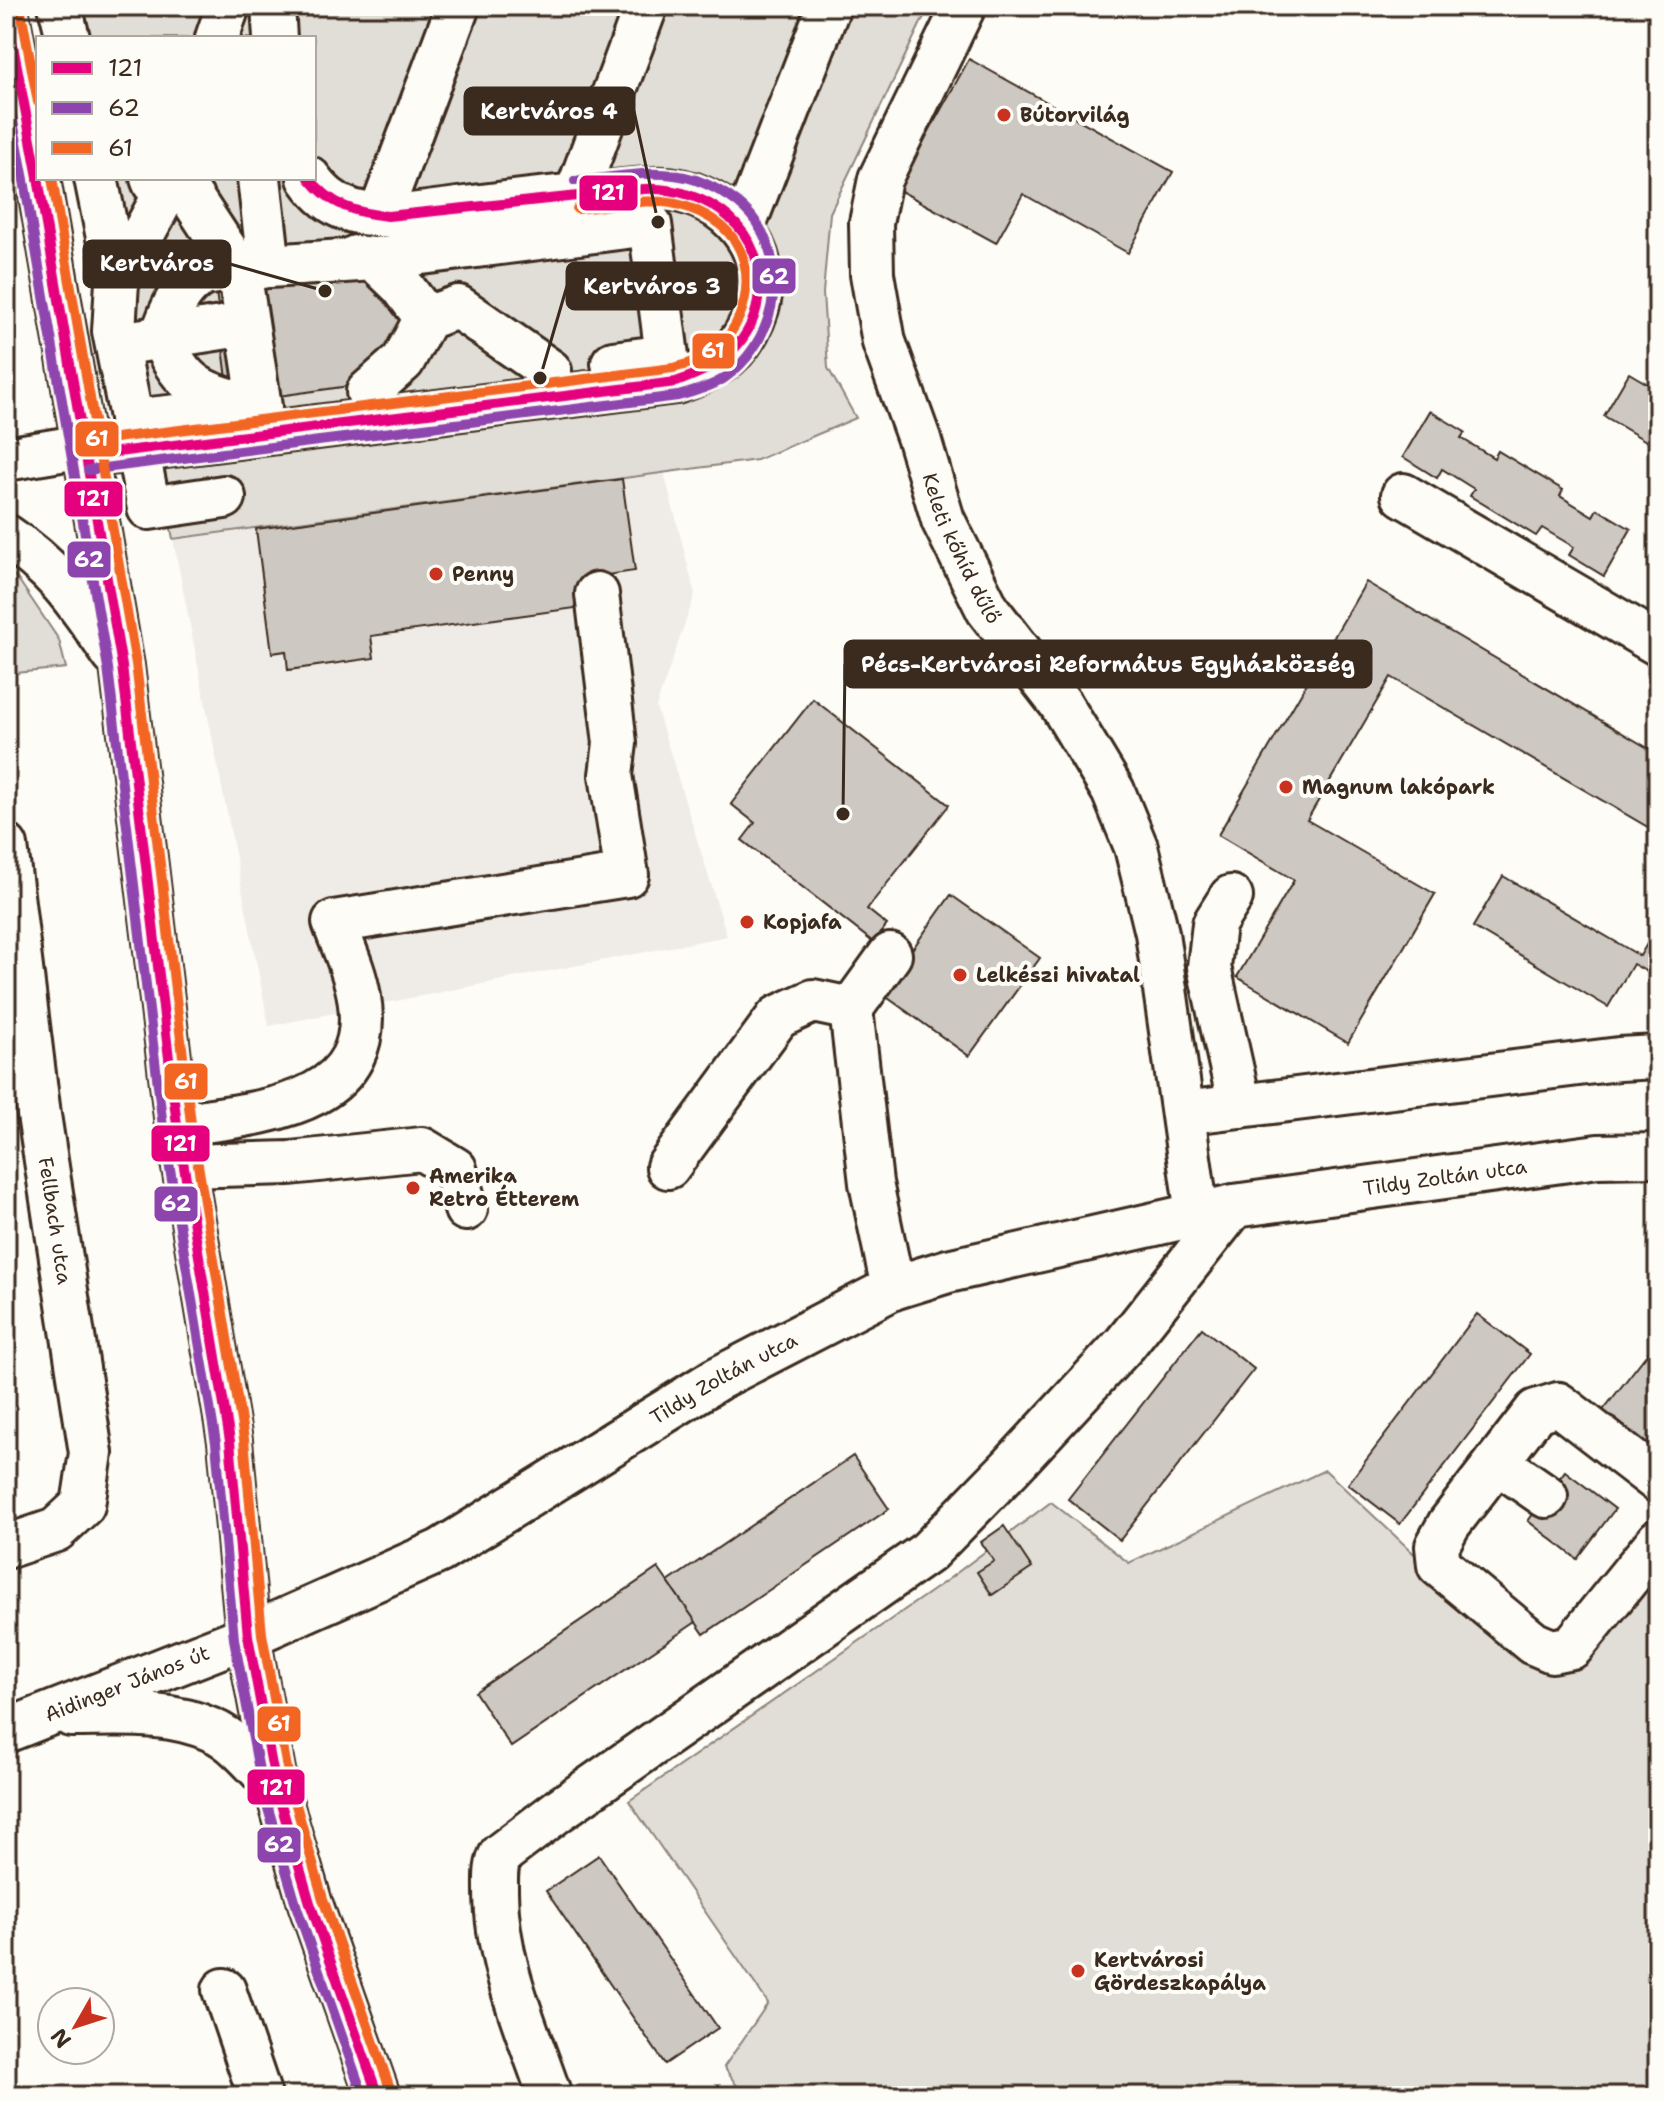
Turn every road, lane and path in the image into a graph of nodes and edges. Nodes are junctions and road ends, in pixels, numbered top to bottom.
1 (60, 6) edge
2 (228, 6) edge
3 (236, 6) edge
4 (273, 6) edge
5 (458, 6) edge
6 (646, 6) edge
7 (829, 6) edge
8 (964, 6) edge
9 (6, 9) edge
10 (68, 36) edge
11 (218, 36) edge
12 (240, 36) edge
13 (275, 36) edge
14 (36, 167) edge
15 (38, 180) edge
16 (311, 180) edge
17 (146, 182) edge
18 (576, 195) junction
19 (261, 197) edge
20 (380, 215) junction
21 (743, 228) junction
22 (505, 242) junction
23 (374, 259) junction
24 (254, 268) junction
25 (117, 282) junction
26 (442, 312) junction
27 (247, 324) junction
28 (162, 337) junction
29 (116, 345) junction
30 (550, 371) junction
31 (368, 392) junction
32 (260, 407) junction
33 (134, 435) junction
34 (85, 451) junction
35 (6, 459) edge
36 (1403, 495) dead end
37 (224, 497) dead end
38 (6, 536) edge
39 (597, 594) dead end
40 (1658, 644) edge
41 (122, 666) junction
42 (6, 846) edge
43 (1231, 897) dead end
44 (890, 955) dead end
45 (851, 1009) junction
46 (1658, 1057) edge
47 (1240, 1106) junction
48 (1183, 1113) junction
49 (177, 1125) junction
50 (1658, 1155) edge
51 (184, 1166) junction
52 (668, 1167) dead end
53 (466, 1209) dead end
54 (1215, 1210) junction
55 (893, 1288) junction
56 (1497, 1462) junction
57 (1658, 1481) edge
58 (1546, 1496) dead end
59 (1658, 1541) edge
60 (6, 1547) edge
61 (248, 1636) junction
62 (46, 1715) junction
63 (6, 1731) edge
64 (276, 1787) junction
65 (224, 1990) dead end
66 (260, 2096) edge
67 (378, 2096) edge
68 (550, 2096) edge

1 - 10 street
2 - 11 street
3 - 12 street
4 - 13 street
5 - 20 street
6 - 18 street
7 - 21 street
8 - 48 street, Keleti kőhíd dűlő
9 - 14 street
15 - 34 street
16 - 20 street
17 - 24 street
17 - 25 street
17 - 25 street
18 - 20 street
18 - 21 street
19 - 23 street
19 - 24 street
21 - 33 street
22 - 23 street
22 - 26 street
22 - 30 street
23 - 24 street
23 - 26 street
24 - 27 street
24 - 28 street
25 - 29 street
26 - 30 street
26 - 31 street
27 - 28 street
27 - 32 street
28 - 29 street
28 - 32 street
29 - 33 street
30 - 31 street
31 - 32 street
32 - 33 street
33 - 34 street
33 - 37 street
34 - 35 street
34 - 41 street
36 - 40 street
38 - 41 street
39 - 49 street
41 - 49 street
42 - 60 street, Fellbach utca
43 - 47 street
44 - 45 street
45 - 52 street
45 - 55 street
46 - 47 street
47 - 48 street
48 - 54 street, Keleti kőhíd dűlő
49 - 51 street
50 - 54 street, Tildy Zoltán utca
51 - 53 street
51 - 61 street
54 - 55 street, Tildy Zoltán utca
54 - 68 street
55 - 61 street, Tildy Zoltán utca
56 - 57 street
56 - 58 street
56 - 59 street
61 - 62 street, Aidinger János út
61 - 64 street
62 - 63 street, Aidinger János út
62 - 64 street
64 - 67 street
65 - 66 street

